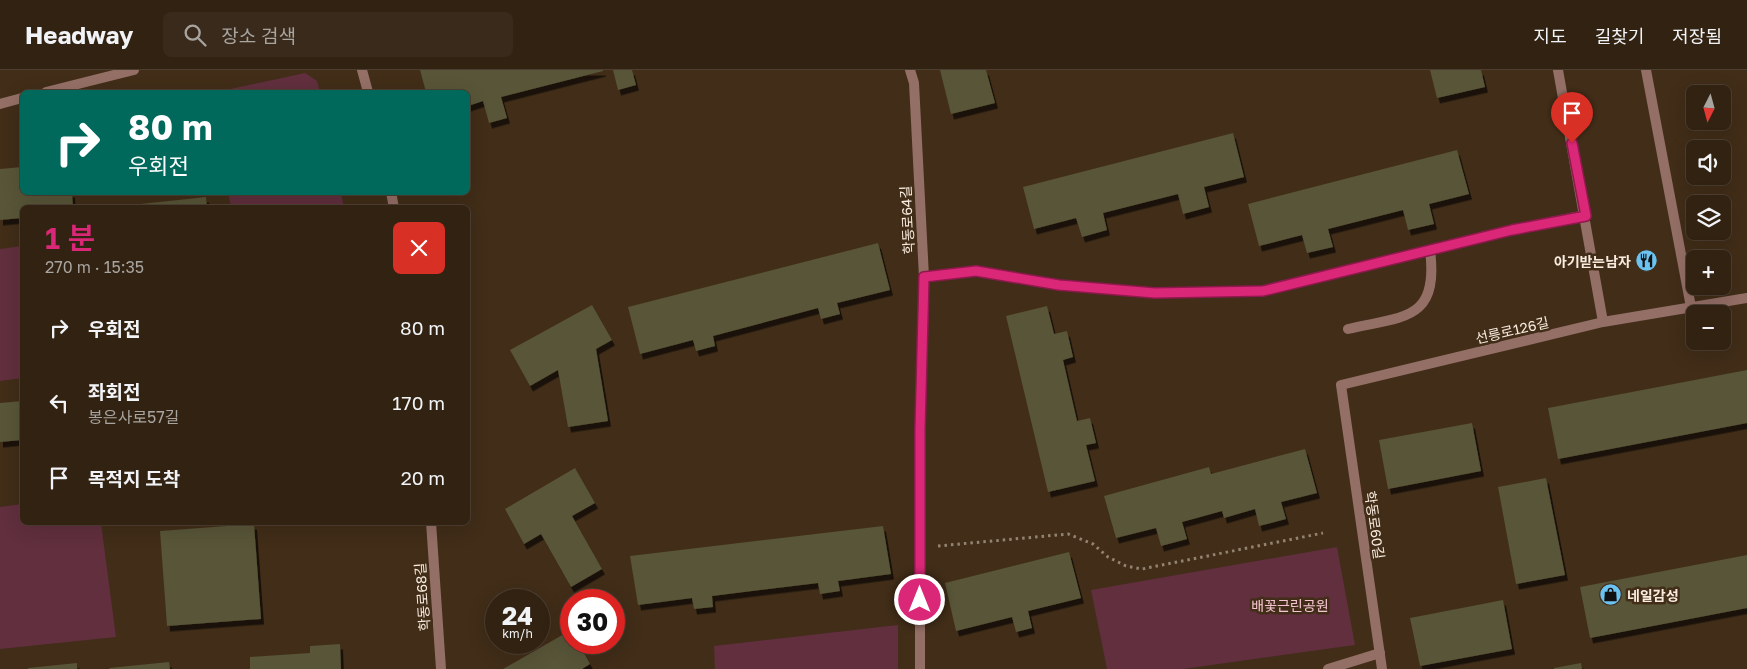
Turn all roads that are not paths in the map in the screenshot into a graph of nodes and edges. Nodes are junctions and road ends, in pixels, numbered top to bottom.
1 (134, 70) edge
2 (362, 70) edge
3 (910, 70) edge
4 (1558, 70) edge
5 (1646, 70) edge
6 (95, 75) edge
7 (52, 90) edge
8 (367, 90) edge
9 (20, 99) edge
10 (0, 104) edge
11 (1586, 216) junction
12 (1430, 250) junction
13 (924, 277) junction
14 (1747, 298) edge
15 (1690, 305) edge
16 (1708, 305) edge
17 (1686, 309) edge
18 (1604, 322) junction
19 (1348, 329) dead end
20 (1341, 385) joint
21 (431, 525) edge
22 (1380, 653) junction
23 (441, 669) edge
24 (920, 669) edge
25 (1328, 669) edge
26 (1382, 669) edge

1 - 6 street
2 - 8 street
3 - 13 street, 학동로64길
4 - 11 street
5 - 15 street
6 - 7 street
9 - 10 street
11 - 12 street
11 - 18 street
12 - 13 street
12 - 19 street
13 - 24 street, 학동로64길
14 - 16 street, 선릉로126길
17 - 18 street, 선릉로126길
18 - 20 street, 선릉로126길
20 - 22 street, 학동로60길
21 - 23 street, 학동로68길
22 - 25 street
22 - 26 street, 학동로60길

